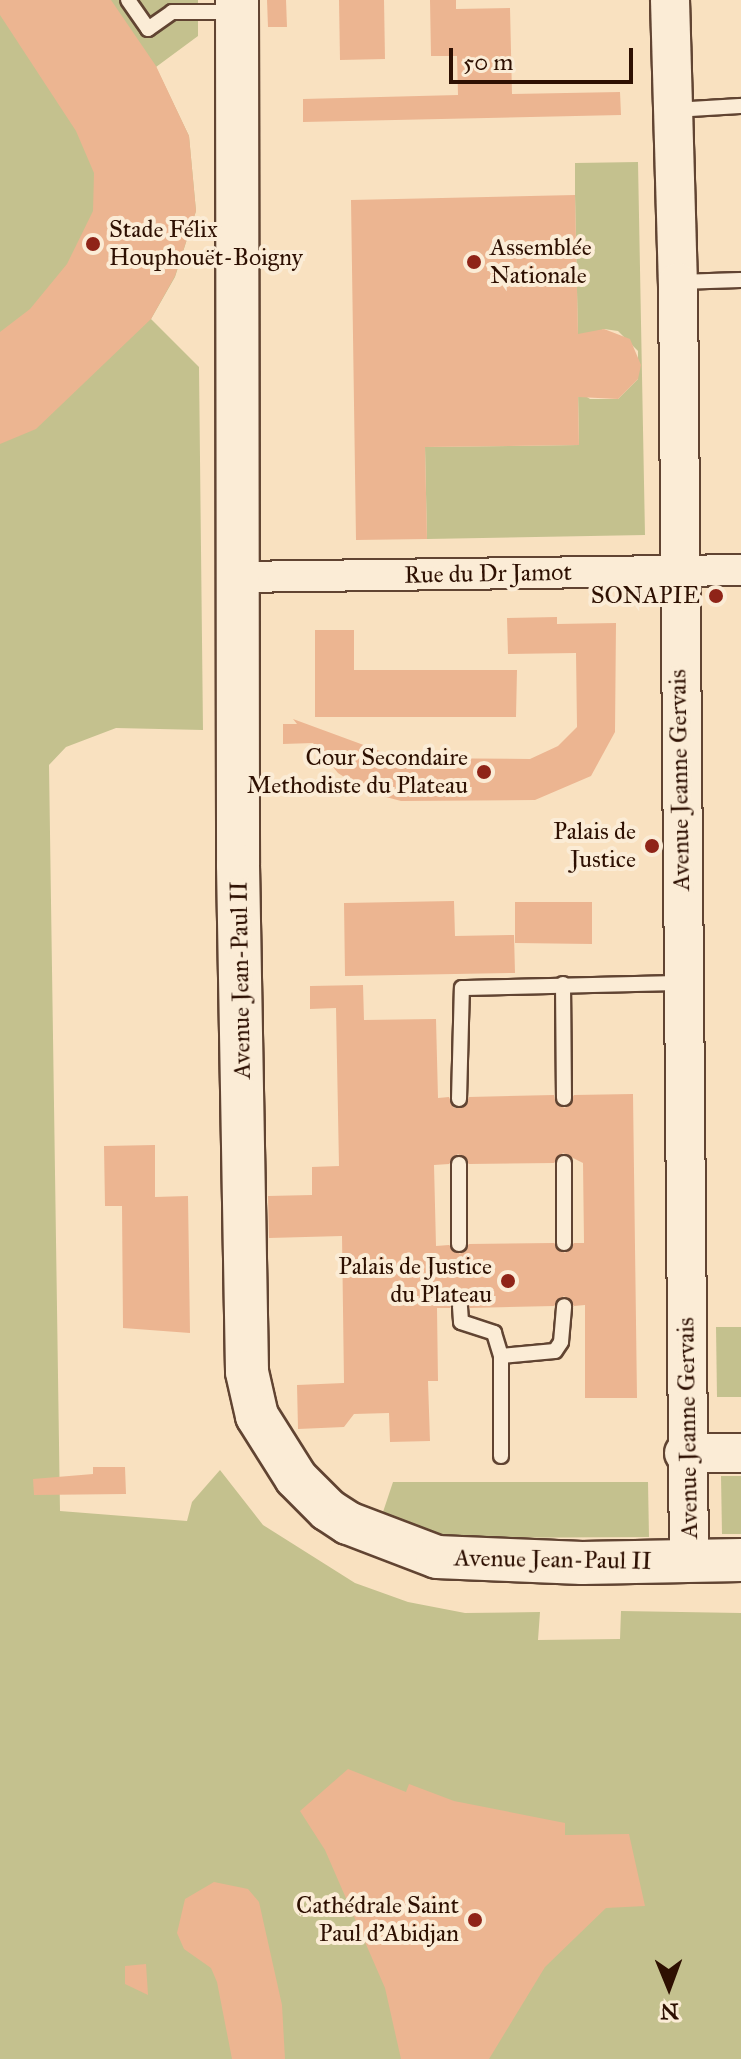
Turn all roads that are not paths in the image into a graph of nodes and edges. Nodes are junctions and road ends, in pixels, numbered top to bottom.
1 (128, 0) edge
2 (670, 0) edge
3 (237, 6) edge
4 (741, 106) edge
5 (673, 110) junction
6 (741, 280) edge
7 (678, 282) junction
8 (741, 570) edge
9 (677, 571) junction
10 (236, 577) junction
11 (681, 983) junction
12 (563, 984) junction
13 (564, 1098) dead end
14 (459, 1099) dead end
15 (564, 1163) dead end
16 (459, 1164) dead end
17 (564, 1243) dead end
18 (459, 1244) dead end
19 (564, 1306) dead end
20 (460, 1307) dead end
21 (501, 1356) junction
22 (684, 1453) junction
23 (741, 1453) edge
24 (501, 1456) dead end
25 (741, 1560) edge
26 (689, 1561) junction
27 (741, 1575) edge

1 - 3 lane
2 - 5 street, Avenue Jeanne Gervais
3 - 10 main road, Avenue Jean-Paul II
4 - 5 lane
5 - 7 street, Avenue Jeanne Gervais
6 - 7 lane
7 - 9 street, Avenue Jeanne Gervais
8 - 9 street, Rue du Dr Jamot
9 - 10 street, Rue du Dr Jamot
9 - 11 street, Avenue Jeanne Gervais
10 - 26 main road, Avenue Jean-Paul II
11 - 12 lane
11 - 22 street, Avenue Jeanne Gervais
12 - 13 lane
12 - 14 lane
15 - 17 lane
16 - 18 lane
19 - 21 lane
20 - 21 lane
21 - 24 lane
22 - 23 street
22 - 26 street, Avenue Jeanne Gervais
25 - 26 main road, Avenue Jean-Paul II
26 - 27 lane

